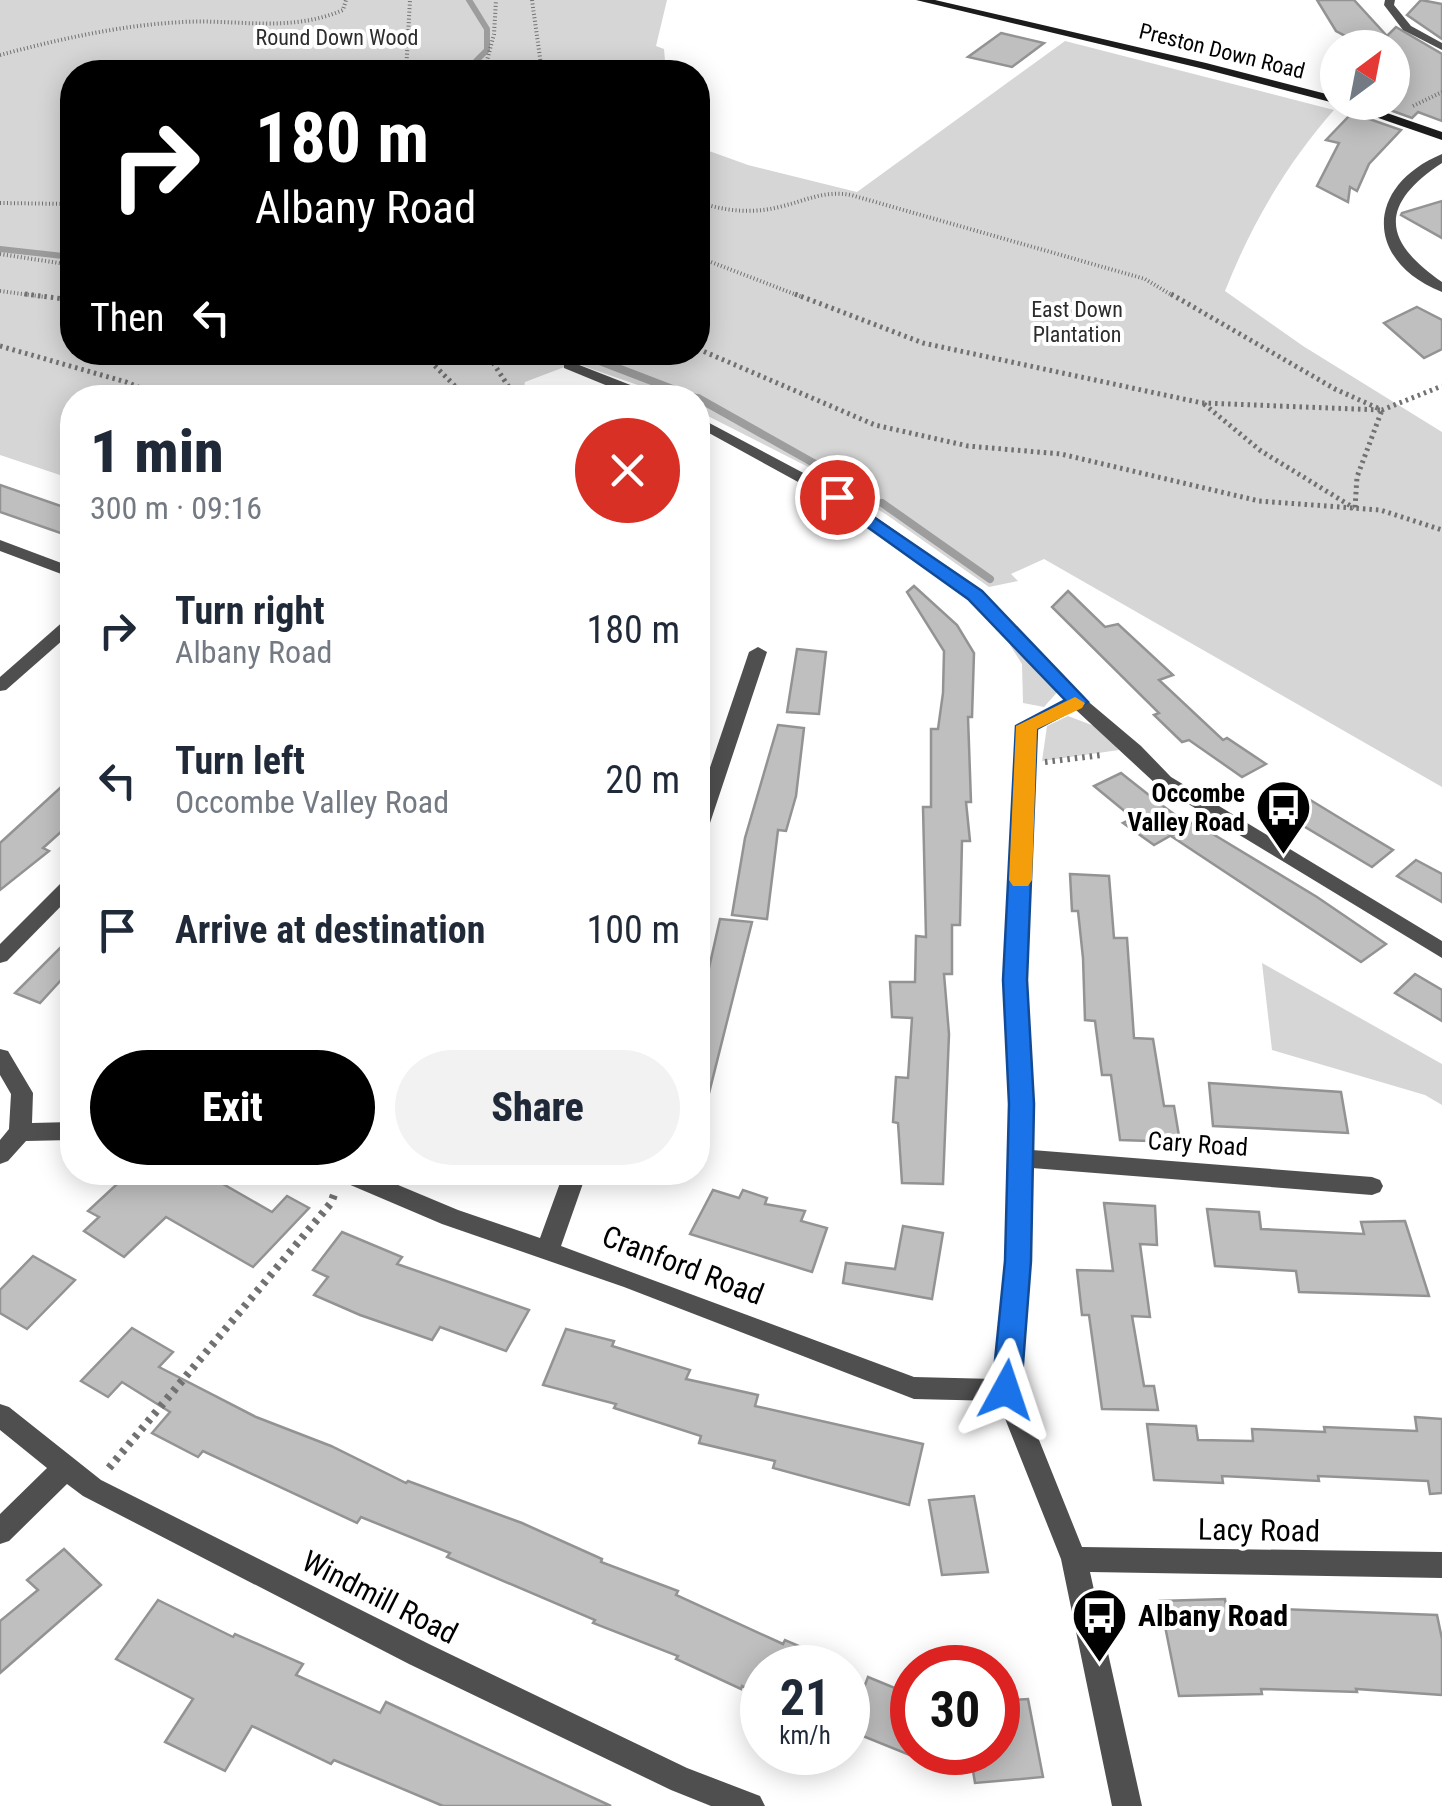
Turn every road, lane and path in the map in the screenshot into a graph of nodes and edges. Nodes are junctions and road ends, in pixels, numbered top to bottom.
1 (346, 0) edge
2 (410, 0) edge
3 (496, 0) edge
4 (532, 0) edge
5 (920, 0) edge
6 (1390, 0) edge
7 (1442, 47) edge
8 (0, 54) edge
9 (407, 60) edge
10 (487, 60) edge
11 (540, 60) edge
12 (1320, 97) edge
13 (1394, 120) edge
14 (1442, 136) edge
15 (1442, 158) edge
16 (0, 203) edge
17 (60, 204) edge
18 (710, 207) edge
19 (0, 254) edge
20 (710, 262) edge
21 (60, 263) edge
22 (1442, 288) edge
23 (0, 291) edge
24 (60, 298) edge
25 (0, 346) edge
26 (710, 354) edge
27 (60, 363) edge
28 (66, 365) edge
29 (434, 365) edge
30 (569, 365) dead end
31 (133, 385) edge
32 (454, 385) edge
33 (619, 385) edge
34 (1442, 386) edge
35 (1202, 403) junction
36 (1382, 410) junction
37 (710, 428) edge
38 (1355, 508) junction
39 (1442, 530) edge
40 (0, 545) edge
41 (60, 568) edge
42 (60, 634) edge
43 (758, 652) dead end
44 (0, 686) edge
45 (1078, 702) junction
46 (1113, 754) dead end
47 (1053, 762) dead end
48 (710, 794) edge
49 (60, 896) edge
50 (1442, 951) edge
51 (0, 956) edge
52 (0, 1057) edge
53 (60, 1131) edge
54 (20, 1132) junction
55 (0, 1155) edge
56 (1020, 1158) junction
57 (337, 1185) edge
58 (354, 1185) edge
59 (571, 1185) edge
60 (1372, 1186) dead end
61 (548, 1250) junction
62 (1006, 1390) junction
63 (0, 1415) edge
64 (64, 1469) junction
65 (92, 1488) junction
66 (0, 1532) edge
67 (1074, 1559) junction
68 (1442, 1565) edge
69 (750, 1806) edge
70 (1127, 1806) edge

1 - 8 path
2 - 9 path
3 - 10 path
4 - 11 path
5 - 12 street, Preston Down Road
6 - 7 street
13 - 14 street, Preston Down Road
15 - 22 street
16 - 17 path
18 - 36 path
19 - 21 path
20 - 35 path
23 - 24 path
25 - 27 path
26 - 38 path
28 - 31 path
29 - 32 path
30 - 33 street
34 - 36 path
35 - 36 path
35 - 38 path
36 - 38 path
37 - 45 street
38 - 39 path
40 - 41 street
42 - 44 street
43 - 48 street
45 - 50 street
45 - 56 street
46 - 47 path
49 - 51 street
52 - 54 street
53 - 54 street
54 - 55 street
56 - 60 street, Cary Road
56 - 62 street
57 - 65 path
58 - 61 street, Cranford Road
59 - 61 street
61 - 62 street, Cranford Road
62 - 67 street
63 - 64 street, Windmill Road
64 - 65 street, Windmill Road
64 - 66 street
65 - 69 street, Windmill Road
67 - 68 street, Lacy Road
67 - 70 street

